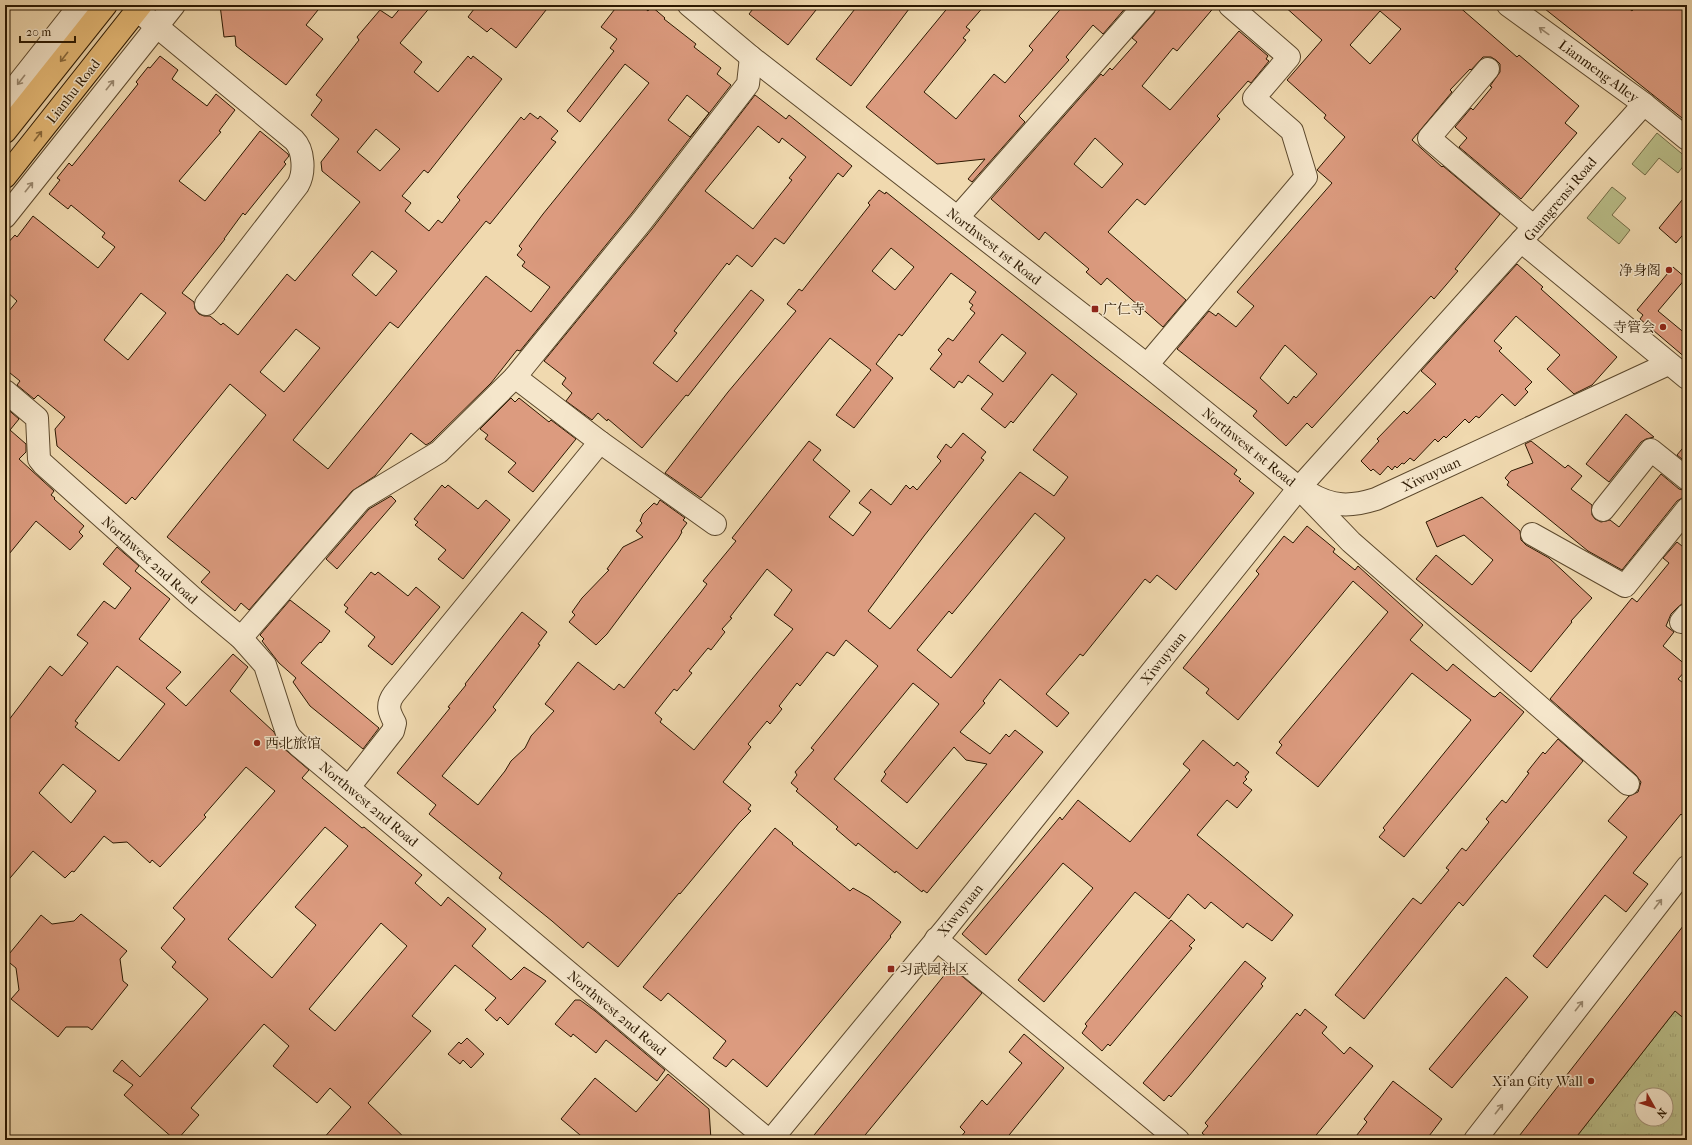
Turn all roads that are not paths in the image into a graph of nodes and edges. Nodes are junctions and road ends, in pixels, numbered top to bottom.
1 (80, 5) edge
2 (106, 5) edge
3 (174, 5) edge
4 (689, 5) edge
5 (1145, 5) edge
6 (1508, 5) edge
7 (1230, 6) dead end
8 (139, 7) edge
9 (157, 26) junction
10 (751, 57) junction
11 (1488, 69) dead end
12 (5, 100) edge
13 (1644, 104) junction
14 (5, 132) edge
15 (1687, 139) edge
16 (5, 177) edge
17 (5, 217) edge
18 (958, 217) junction
19 (1527, 234) junction
20 (206, 304) dead end
21 (1668, 364) junction
22 (1147, 365) junction
23 (515, 377) junction
24 (1687, 378) edge
25 (5, 391) edge
26 (600, 442) junction
27 (1687, 479) edge
28 (1299, 488) junction
29 (1687, 509) edge
30 (1603, 510) dead end
31 (715, 524) dead end
32 (1532, 534) dead end
33 (241, 638) junction
34 (1628, 784) dead end
35 (349, 787) junction
36 (1687, 867) edge
37 (936, 939) junction
38 (770, 1140) edge
39 (1178, 1140) edge
40 (1475, 1140) edge

1 -> 12 street
2 -> 14 main road, Lianhu Road
3 - 9 street
4 - 10 street, Northwest 1st Road
5 - 18 street
13 -> 6 street, Lianmeng Alley
7 - 22 street
8 - 9 street
16 -> 8 main road, Lianhu Road
17 -> 9 street
9 - 20 street
10 - 18 street, Northwest 1st Road
10 - 23 street
11 - 19 street
13 - 15 street, Lianmeng Alley
13 - 19 street, Guangrensi Road
18 - 22 street, Northwest 1st Road
19 - 21 street, Guangrensi Road
19 - 28 street
21 - 24 street, Guangrensi Road
21 - 28 street, Xiwuyuan
22 - 28 street, Northwest 1st Road
23 - 26 street
23 - 33 street
25 - 33 street, Northwest 2nd Road
26 - 31 street
26 - 35 street
27 - 30 street
28 - 34 street
28 - 37 street, Xiwuyuan
29 - 32 street
33 - 35 street, Northwest 2nd Road
35 - 38 street, Northwest 2nd Road
40 -> 36 street
37 - 38 street, Xiwuyuan
37 - 39 street

